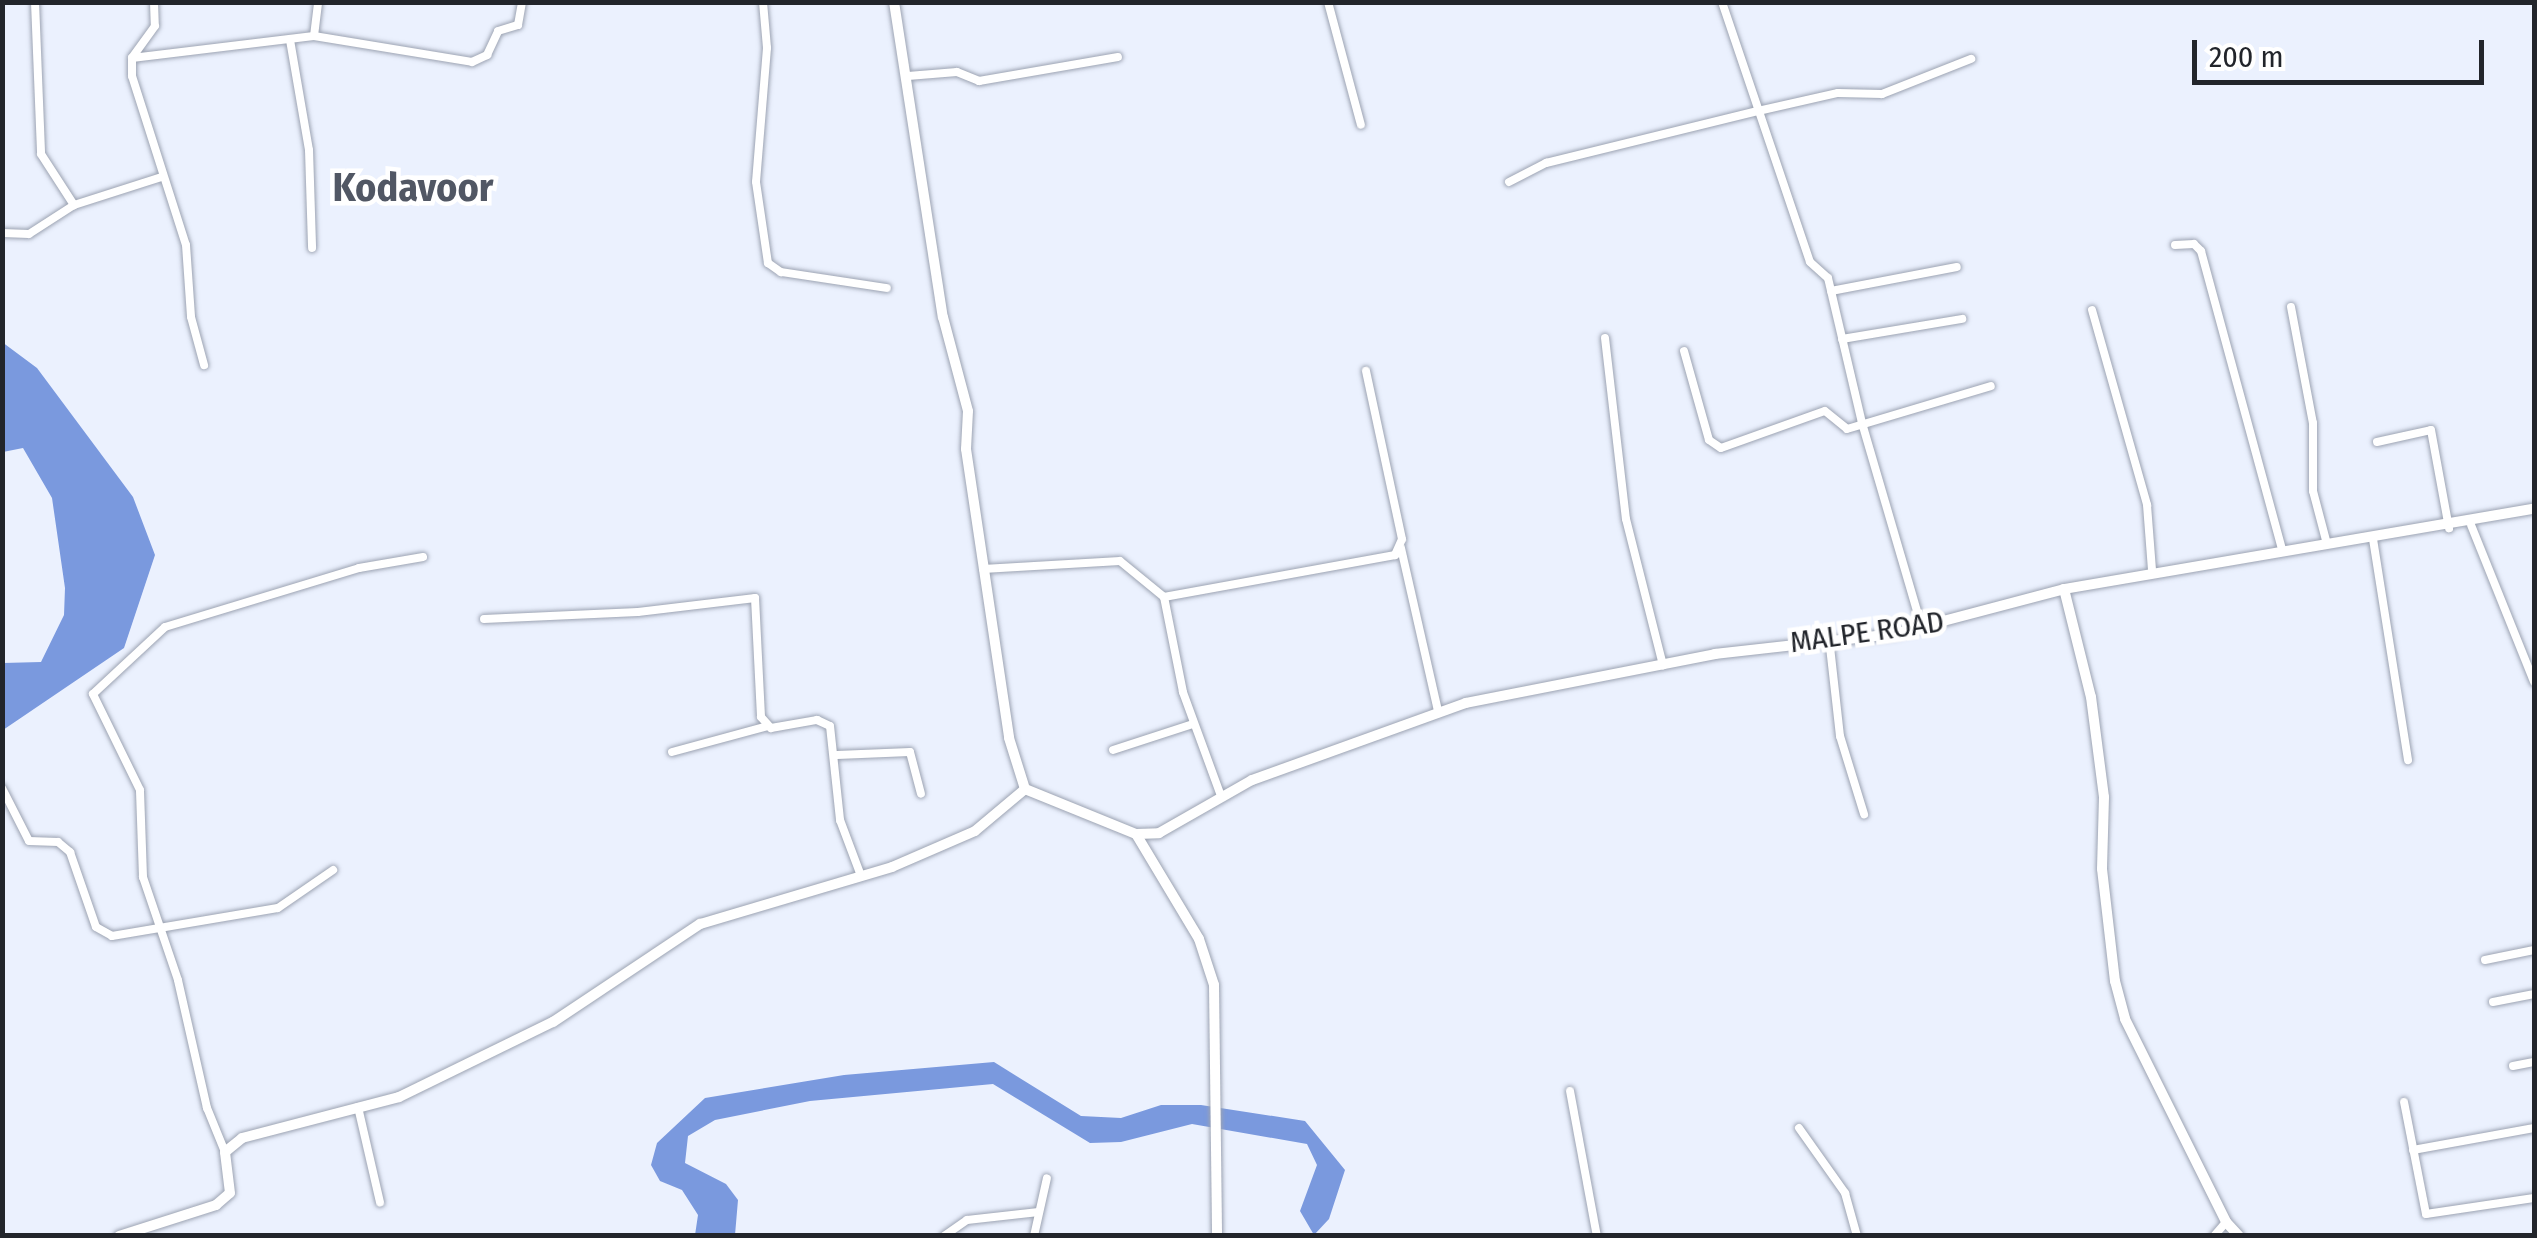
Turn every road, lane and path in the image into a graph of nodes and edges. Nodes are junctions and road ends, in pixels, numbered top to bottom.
1 (35, 2) edge
2 (154, 2) edge
3 (318, 2) edge
4 (522, 2) edge
5 (763, 2) edge
6 (894, 2) edge
7 (1328, 2) edge
8 (1722, 2) edge
9 (314, 36) junction
10 (290, 40) junction
11 (132, 58) junction
12 (1118, 58) dead end
13 (1971, 60) dead end
14 (908, 76) junction
15 (1758, 112) junction
16 (1361, 125) dead end
17 (162, 178) junction
18 (1509, 182) dead end
19 (74, 206) junction
20 (2, 233) edge
21 (2175, 245) dead end
22 (312, 248) dead end
23 (1958, 267) dead end
24 (887, 288) dead end
25 (1831, 291) junction
26 (2291, 307) dead end
27 (2092, 310) dead end
28 (1962, 319) dead end
29 (1605, 338) dead end
30 (1842, 339) junction
31 (1684, 351) dead end
32 (204, 365) dead end
33 (1366, 371) dead end
34 (1991, 386) dead end
35 (1862, 423) junction
36 (2377, 442) dead end
37 (2534, 509) edge
38 (2471, 524) junction
39 (2449, 528) junction
40 (2373, 539) junction
41 (2327, 544) junction
42 (1401, 548) junction
43 (2282, 549) junction
44 (423, 558) dead end
45 (983, 569) junction
46 (2152, 570) junction
47 (2064, 589) junction
48 (1164, 597) junction
49 (484, 619) dead end
50 (1922, 628) junction
51 (1829, 637) junction
52 (1663, 665) junction
53 (2534, 682) edge
54 (1438, 711) junction
55 (1193, 724) junction
56 (768, 726) junction
57 (1114, 750) dead end
58 (672, 752) dead end
59 (837, 755) junction
60 (2408, 760) dead end
61 (2, 788) edge
62 (1025, 789) junction
63 (921, 794) dead end
64 (1221, 796) junction
65 (1864, 814) dead end
66 (1136, 834) junction
67 (333, 870) dead end
68 (861, 876) junction
69 (161, 930) junction
70 (2534, 950) edge
71 (2485, 960) dead end
72 (2534, 994) edge
73 (2493, 1002) dead end
74 (2534, 1062) edge
75 (2513, 1066) dead end
76 (1570, 1091) dead end
77 (2404, 1102) dead end
78 (358, 1107) junction
79 (1799, 1128) dead end
80 (2534, 1128) edge
81 (2413, 1150) junction
82 (225, 1152) junction
83 (1047, 1178) dead end
84 (2534, 1198) edge
85 (380, 1202) dead end
86 (1040, 1212) junction
87 (156, 1222) junction
88 (2226, 1222) junction
89 (119, 1236) edge
90 (159, 1236) edge
91 (944, 1236) edge
92 (1034, 1236) edge
93 (1217, 1236) edge
94 (1597, 1236) edge
95 (1856, 1236) edge
96 (2214, 1236) edge
97 (2239, 1236) edge

1 - 19 street
2 - 11 street
3 - 9 street
4 - 9 street
5 - 24 street
6 - 14 street
7 - 16 street
8 - 15 street
9 - 10 street
10 - 11 street
10 - 22 street
11 - 17 street
12 - 14 street
13 - 15 street
14 - 45 street
15 - 18 street
15 - 25 street
17 - 19 street
17 - 32 street
19 - 20 street
21 - 43 street
23 - 25 street
25 - 30 street
26 - 41 street
27 - 46 street
28 - 30 street
29 - 52 street
30 - 35 street
31 - 35 street
33 - 42 street
34 - 35 street
35 - 50 street
36 - 39 street
37 - 38 street, MALPE ROAD
38 - 39 street, MALPE ROAD
38 - 53 street
39 - 40 street, MALPE ROAD
40 - 41 street, MALPE ROAD
40 - 60 street
41 - 43 street, MALPE ROAD
42 - 48 street
42 - 54 street
43 - 46 street, MALPE ROAD
44 - 69 street
45 - 48 street
45 - 62 street
46 - 47 street, MALPE ROAD
47 - 50 street, MALPE ROAD
47 - 88 street
48 - 55 street
49 - 56 street
50 - 51 street, MALPE ROAD
51 - 52 street, MALPE ROAD
51 - 65 street
52 - 54 street, MALPE ROAD
54 - 64 street, MALPE ROAD
55 - 57 street
55 - 64 street
56 - 58 street
56 - 59 street
59 - 63 street
59 - 68 street
61 - 69 street
62 - 66 street
62 - 68 street
64 - 66 street, MALPE ROAD
66 - 93 street
67 - 69 street
68 - 78 street
69 - 82 street
70 - 71 street
72 - 73 street
74 - 75 street
76 - 94 street
77 - 81 street
78 - 82 street
78 - 85 street
79 - 95 street
80 - 81 street
81 - 84 street
82 - 87 street
83 - 86 street
86 - 91 street
86 - 92 street
87 - 89 street
87 - 90 street
88 - 96 street
88 - 97 street

